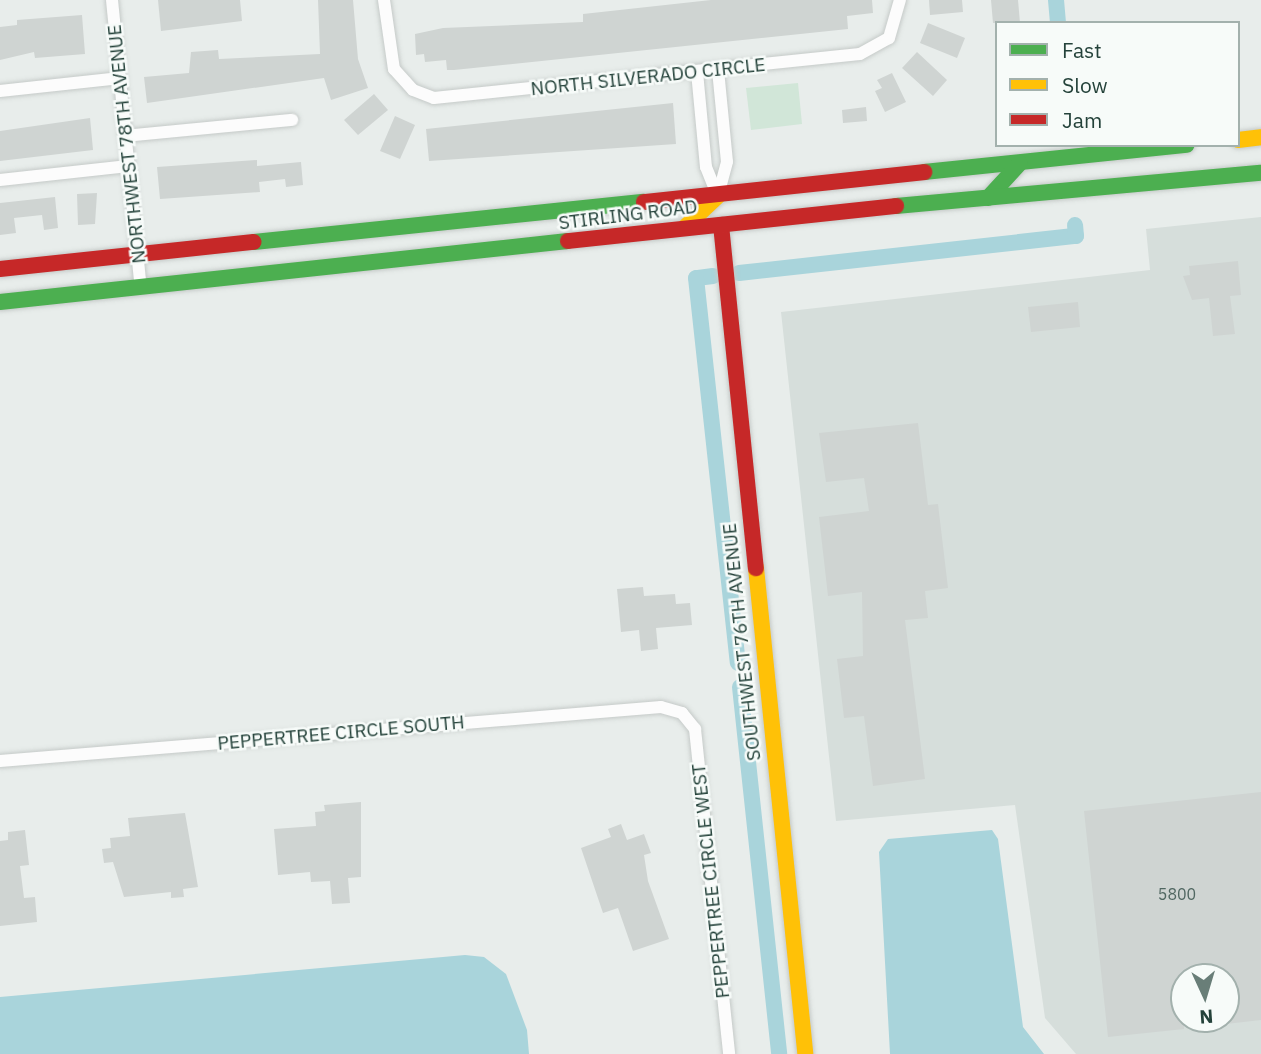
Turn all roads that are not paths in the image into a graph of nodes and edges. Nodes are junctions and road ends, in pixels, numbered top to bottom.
1 (112, 0) edge
2 (384, 0) edge
3 (900, 0) edge
4 (718, 71) junction
5 (697, 72) junction
6 (120, 78) junction
7 (0, 91) edge
8 (292, 120) dead end
9 (125, 136) junction
10 (1261, 138) edge
11 (1240, 140) edge
12 (1168, 147) edge
13 (1020, 163) junction
14 (128, 166) junction
15 (1261, 173) edge
16 (0, 180) edge
17 (718, 196) junction
18 (988, 198) junction
19 (721, 225) junction
20 (681, 230) junction
21 (139, 254) junction
22 (0, 269) edge
23 (141, 288) junction
24 (0, 302) edge
25 (682, 713) joint
26 (0, 761) edge
27 (729, 1054) edge
28 (805, 1054) edge

1 - 6 street, NORTHWEST 78TH AVENUE
2 - 5 street, NORTH SILVERADO CIRCLE
3 - 4 street, NORTH SILVERADO CIRCLE
4 - 5 street, NORTH SILVERADO CIRCLE
4 - 17 street
5 - 17 street
6 - 7 street
6 - 9 street, NORTHWEST 78TH AVENUE
8 - 9 street
9 - 14 street, NORTHWEST 78TH AVENUE
10 - 11 main road
12 - 13 main road, STIRLING ROAD
13 - 17 main road, STIRLING ROAD
13 - 18 main road
14 - 16 street
14 - 21 street, NORTHWEST 78TH AVENUE
15 - 18 main road, STIRLING ROAD
17 - 20 main road
17 - 21 main road, STIRLING ROAD
18 - 19 main road, STIRLING ROAD
19 - 20 main road, STIRLING ROAD
19 - 28 main road, SOUTHWEST 76TH AVENUE
20 - 23 main road, STIRLING ROAD
21 - 22 main road, STIRLING ROAD
21 - 23 street, NORTHWEST 78TH AVENUE
23 - 24 main road, STIRLING ROAD
25 - 26 street, PEPPERTREE CIRCLE SOUTH
25 - 27 street, PEPPERTREE CIRCLE WEST

